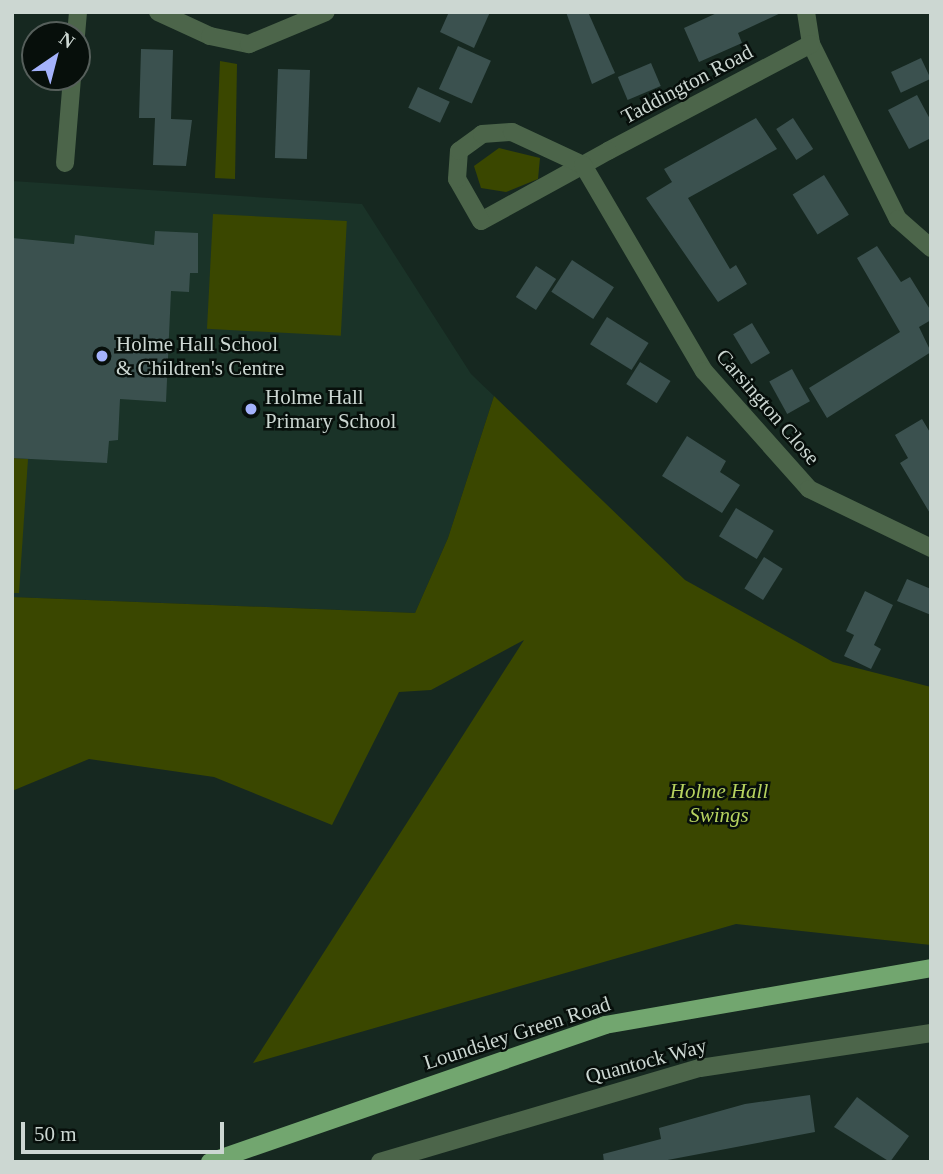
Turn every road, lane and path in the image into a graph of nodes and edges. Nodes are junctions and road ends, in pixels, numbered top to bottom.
1 (158, 12) edge
2 (326, 12) edge
3 (806, 12) edge
4 (811, 44) junction
5 (71, 91) edge
6 (65, 163) dead end
7 (583, 165) junction
8 (931, 248) edge
9 (931, 548) edge
10 (931, 968) edge
11 (931, 1033) edge
12 (209, 1162) edge
13 (380, 1162) edge

1 - 2 street
3 - 4 street
4 - 7 street, Taddington Road
4 - 8 street
5 - 6 street
7 - 7 street, Taddington Road
7 - 9 street, Carsington Close
10 - 12 main road, Loundsley Green Road
11 - 13 street, Quantock Way

